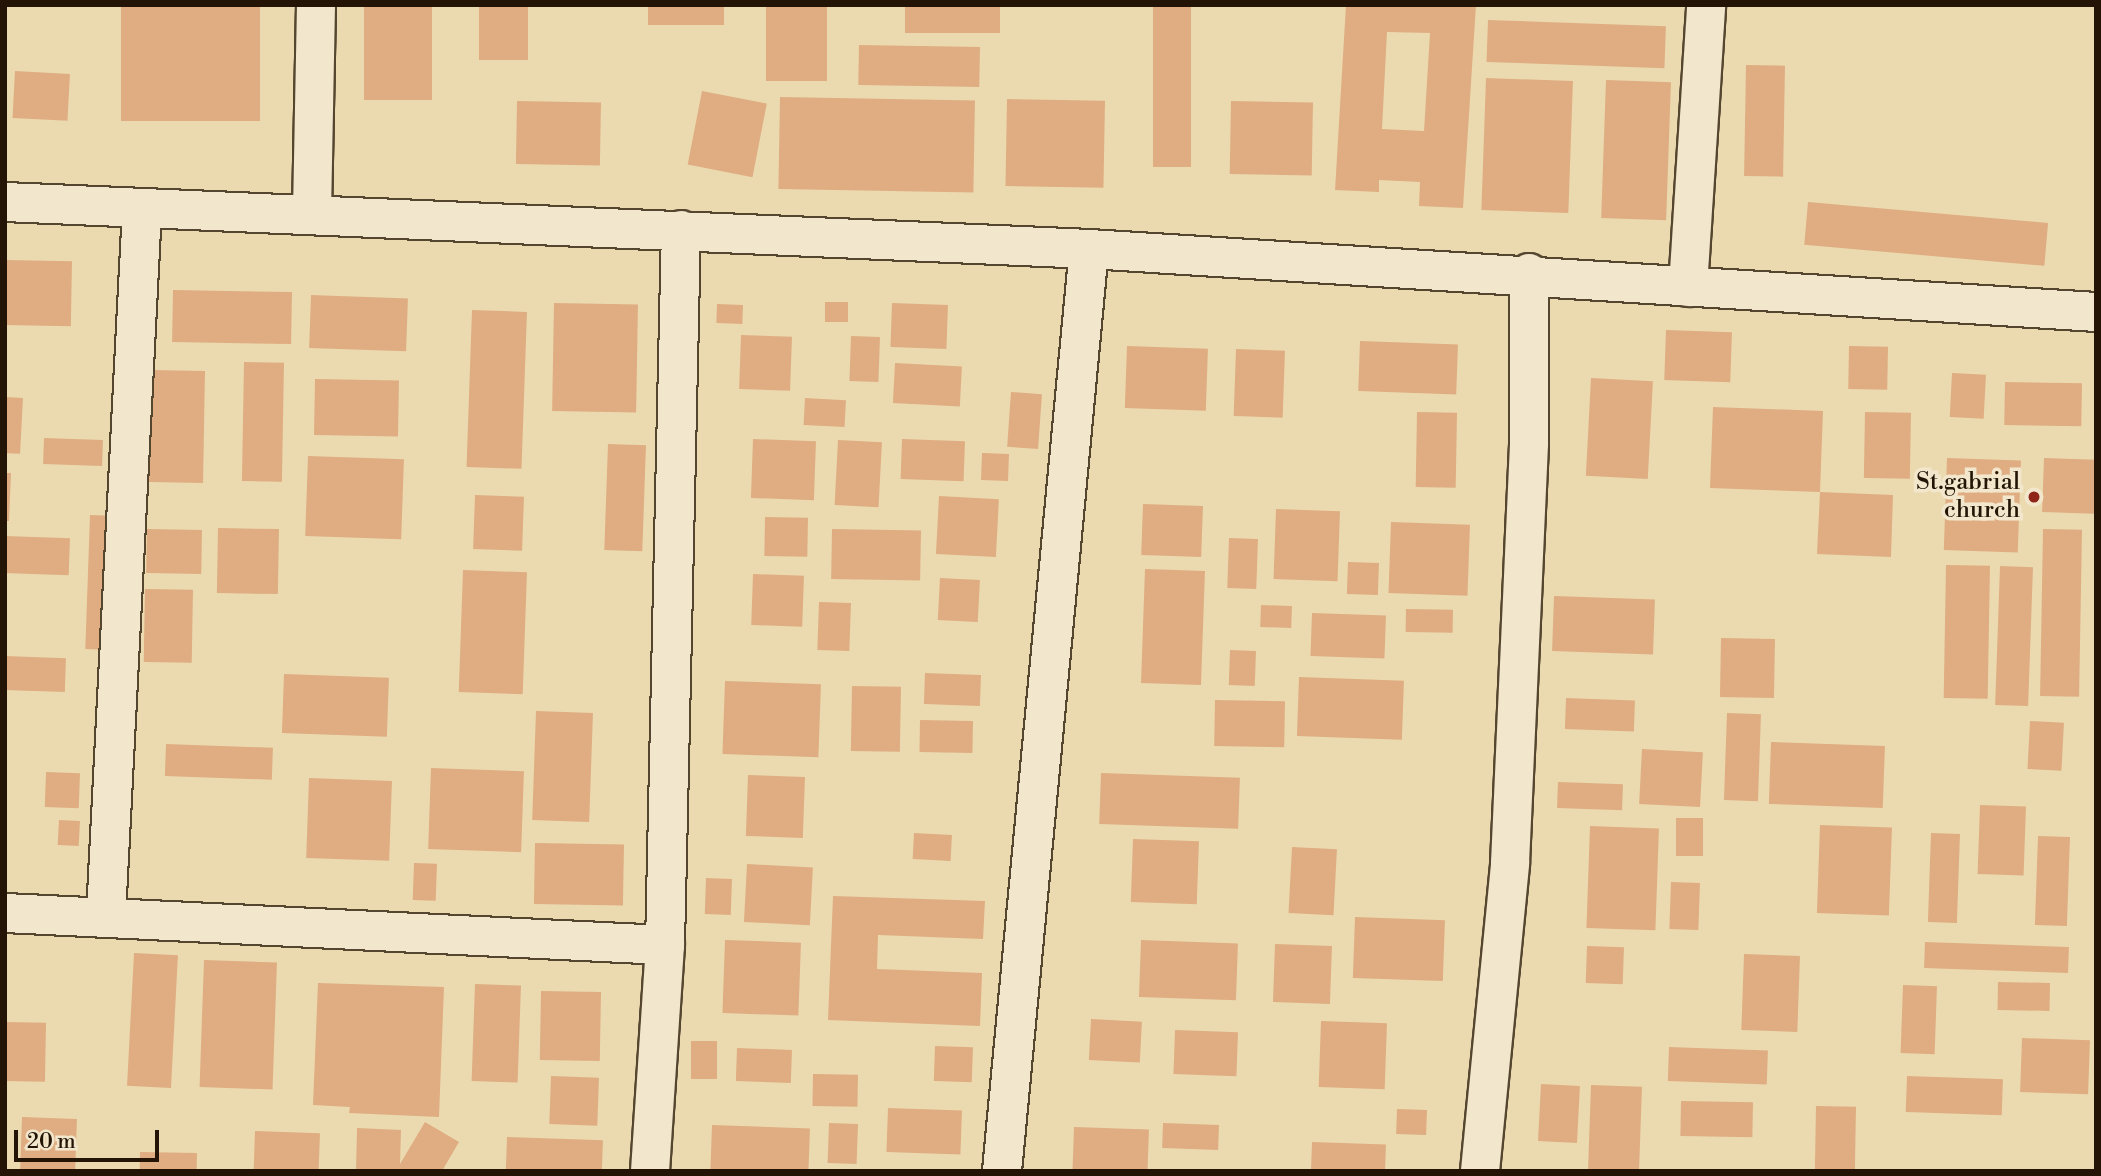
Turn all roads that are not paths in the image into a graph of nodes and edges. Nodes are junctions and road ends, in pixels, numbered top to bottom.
1 (316, 5) edge
2 (1706, 5) edge
3 (5, 202) edge
4 (142, 210) junction
5 (312, 213) junction
6 (681, 230) junction
7 (1089, 249) junction
8 (1529, 273) junction
9 (1688, 288) junction
10 (2096, 312) edge
11 (5, 913) edge
12 (106, 915) junction
13 (664, 945) junction
14 (650, 1171) edge
15 (1002, 1171) edge
16 (1480, 1171) edge

1 - 5 street
2 - 9 street
3 - 4 street
4 - 5 street
4 - 12 street
5 - 6 street
6 - 7 street
6 - 13 street
7 - 8 street
7 - 15 street
8 - 9 street
8 - 16 street
9 - 10 street
11 - 12 street
12 - 13 street
13 - 14 street

